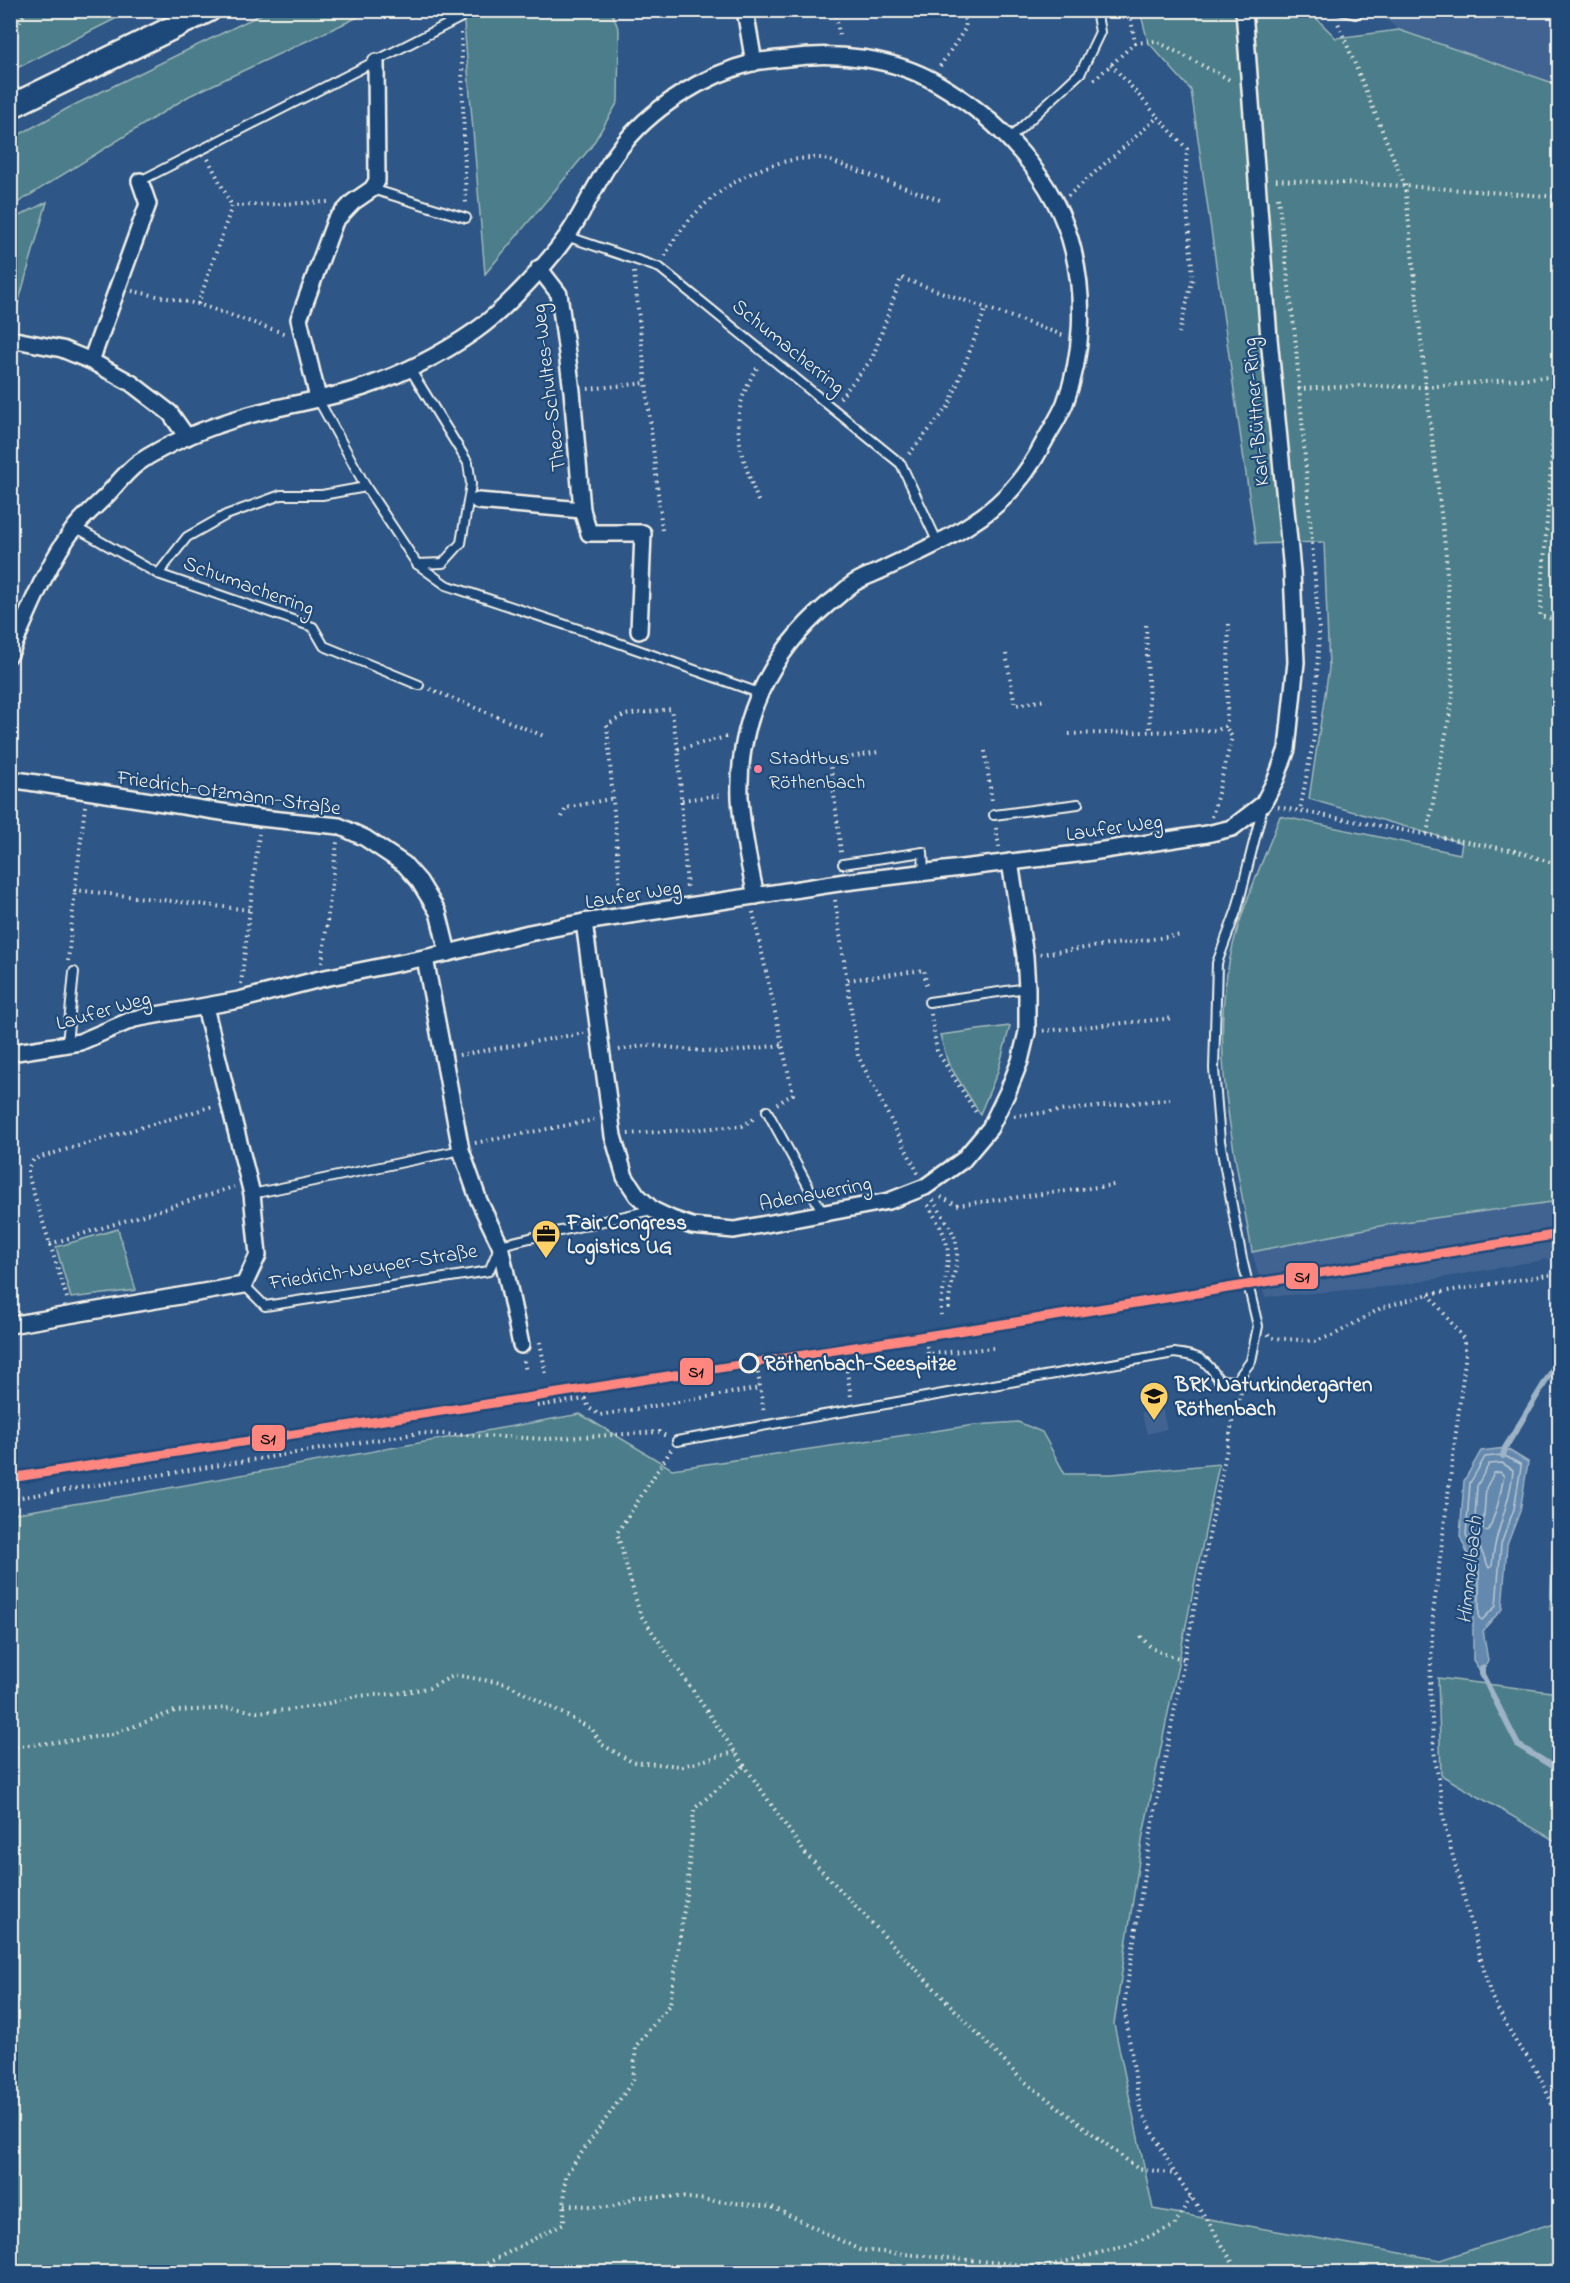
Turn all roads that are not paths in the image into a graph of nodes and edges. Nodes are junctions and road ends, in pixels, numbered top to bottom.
1 (209, 10) edge
2 (745, 10) edge
3 (1096, 10) edge
4 (1244, 10) edge
5 (1339, 10) edge
6 (1364, 10) edge
7 (460, 18) road end
8 (375, 62) junction
9 (754, 63) junction
10 (10, 107) edge
11 (1008, 140) junction
12 (140, 181) joint
13 (372, 189) junction
14 (466, 218) road end
15 (566, 236) junction
16 (539, 268) junction
17 (10, 339) edge
18 (91, 361) junction
19 (410, 369) junction
20 (318, 398) junction
21 (187, 437) junction
22 (366, 487) junction
23 (478, 501) dead end
24 (582, 510) junction
25 (75, 528) junction
26 (938, 543) junction
27 (417, 564) junction
28 (158, 574) junction
29 (15, 630) edge
30 (639, 631) dead end
31 (10, 654) edge
32 (419, 685) road end
33 (759, 693) junction
34 (10, 779) edge
35 (1078, 804) dead end
36 (1263, 804) junction
37 (994, 815) dead end
38 (1010, 862) junction
39 (843, 864) road end
40 (924, 872) junction
41 (752, 896) junction
42 (584, 922) junction
43 (448, 953) junction
44 (425, 958) junction
45 (74, 972) dead end
46 (1027, 988) junction
47 (929, 1002) road end
48 (206, 1007) junction
49 (67, 1044) junction
50 (10, 1053) edge
51 (767, 1111) road end
52 (460, 1148) junction
53 (250, 1188) junction
54 (653, 1210) junction
55 (823, 1213) junction
56 (500, 1245) junction
57 (244, 1285) junction
58 (10, 1325) edge
59 (522, 1349) dead end
60 (676, 1441) road end

1 - 10 main road
2 - 9 street
3 - 11 lane
4 - 36 street, Karl-Büttner-Ring
5 - 6 lane
7 - 8 lane
8 - 12 lane
8 - 13 street
9 - 11 street
9 - 15 street
11 - 26 street
12 - 18 street
13 - 14 lane
13 - 20 street
15 - 16 street
15 - 26 lane, Schumacherring
16 - 19 street
16 - 24 street, Theo-Schultes-Weg
17 - 18 street
18 - 21 street
19 - 20 street
19 - 27 lane
20 - 21 street
20 - 22 lane
21 - 25 street
22 - 27 lane
22 - 28 lane, Schumacherring
23 - 24 street
24 - 30 street, Theo-Schultes-Weg
25 - 28 lane, Schumacherring
25 - 29 street
26 - 33 street
27 - 33 lane
28 - 32 lane, Schumacherring
29 - 31 street
33 - 41 street
34 - 43 street, Friedrich-Otzmann-Straße
35 - 37 lane
36 - 38 street, Laufer Weg
36 - 60 lane
38 - 40 street, Laufer Weg
38 - 46 street, Adenauerring
39 - 40 lane
40 - 41 street, Laufer Weg
41 - 42 street, Laufer Weg
42 - 43 street, Laufer Weg
42 - 54 street, Adenauerring
43 - 44 street, Laufer Weg
44 - 48 street, Laufer Weg
44 - 52 street
45 - 49 lane
46 - 47 lane
46 - 55 street, Adenauerring
48 - 49 street, Laufer Weg
48 - 53 street, Friedrich-Neuper-Straße
49 - 50 street, Laufer Weg
51 - 55 lane
52 - 53 lane
52 - 56 street
53 - 57 street, Friedrich-Neuper-Straße
54 - 55 street, Adenauerring
54 - 56 lane
56 - 57 lane, Friedrich-Neuper-Straße
56 - 59 street
57 - 58 street, Friedrich-Neuper-Straße

